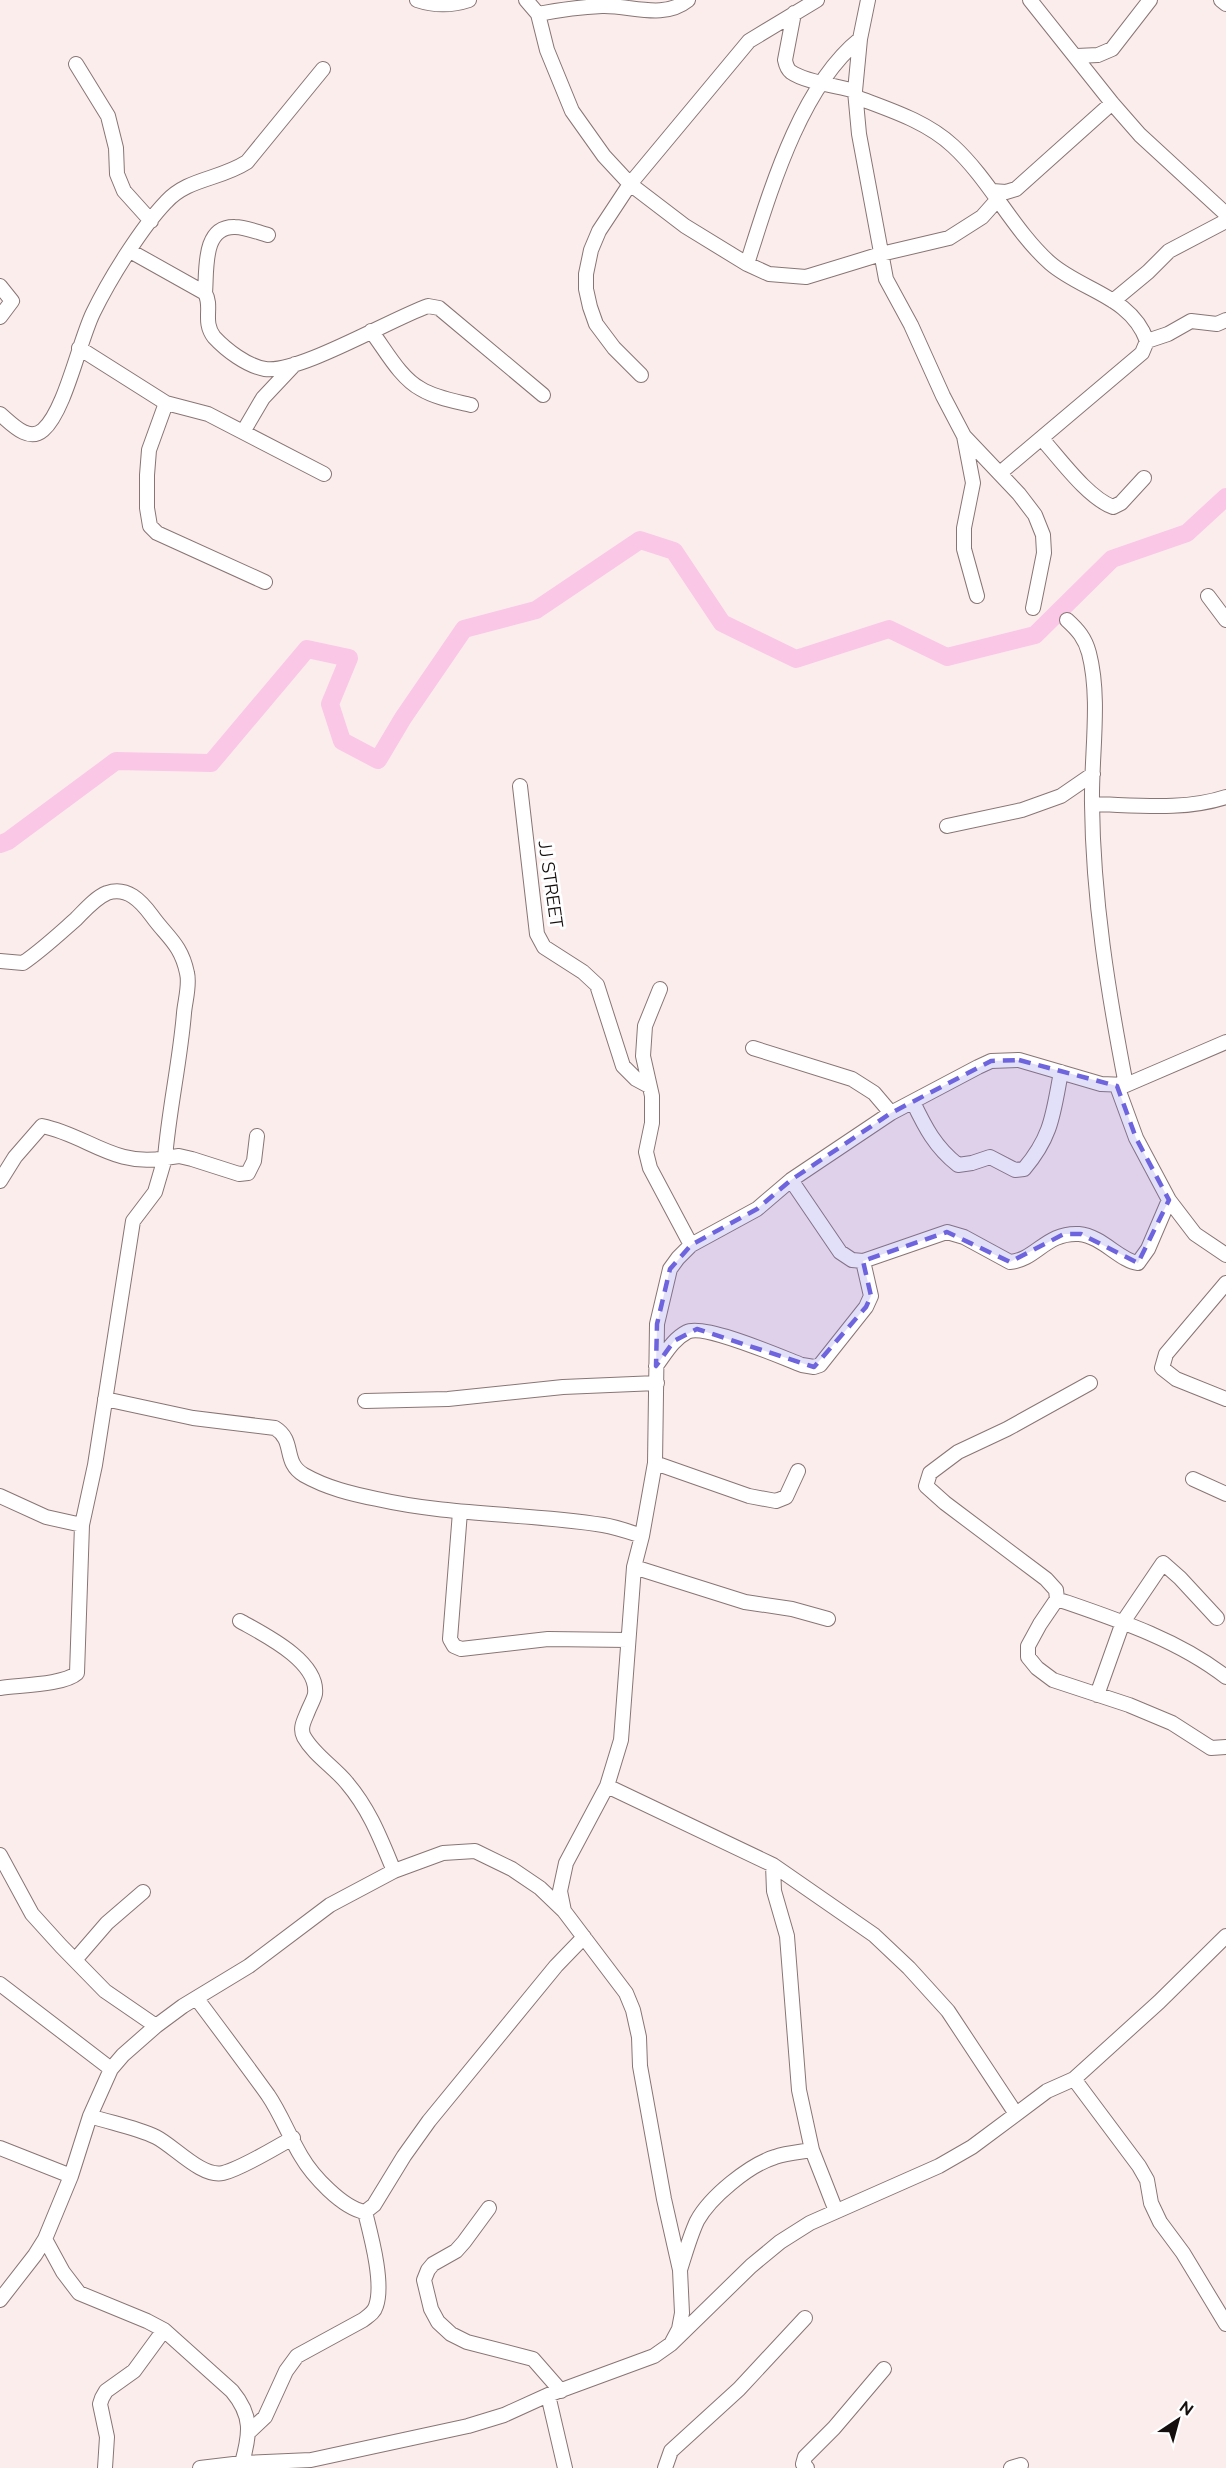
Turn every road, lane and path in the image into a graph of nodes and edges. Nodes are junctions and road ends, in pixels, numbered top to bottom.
1 (417, 0) edge
2 (469, 0) edge
3 (526, 0) edge
4 (688, 0) edge
5 (817, 0) edge
6 (868, 0) edge
7 (1030, 0) edge
8 (1150, 0) edge
9 (1221, 0) edge
10 (1226, 4) edge
11 (794, 13) junction
12 (537, 14) junction
13 (860, 39) junction
14 (1077, 56) junction
15 (76, 63) dead end
16 (323, 69) dead end
17 (821, 82) junction
18 (855, 94) junction
19 (1112, 103) junction
20 (630, 184) junction
21 (995, 195) junction
22 (1226, 214) edge
23 (151, 221) junction
24 (1226, 221) edge
25 (268, 235) dead end
26 (130, 251) junction
27 (881, 254) junction
28 (747, 264) junction
29 (0, 286) edge
30 (205, 293) junction
31 (1113, 301) junction
32 (0, 317) edge
33 (1226, 320) edge
34 (371, 331) junction
35 (1147, 341) junction
36 (79, 348) junction
37 (295, 364) junction
38 (641, 375) dead end
39 (543, 395) dead end
40 (166, 403) junction
41 (471, 405) dead end
42 (0, 414) edge
43 (243, 432) junction
44 (964, 436) junction
45 (1042, 439) junction
46 (1000, 473) junction
47 (324, 474) dead end
48 (1144, 478) dead end
49 (265, 582) dead end
50 (977, 596) dead end
51 (1208, 596) dead end
52 (1033, 608) dead end
53 (1067, 620) dead end
54 (1226, 620) edge
55 (1093, 774) junction
56 (520, 786) dead end
57 (1226, 797) edge
58 (1092, 804) junction
59 (947, 826) dead end
60 (0, 961) edge
61 (660, 989) dead end
62 (1226, 1042) edge
63 (753, 1048) dead end
64 (1061, 1072) junction
65 (650, 1086) junction
66 (1122, 1086) junction
67 (913, 1102) junction
68 (891, 1113) junction
69 (257, 1136) dead end
70 (165, 1158) junction
71 (791, 1180) junction
72 (0, 1181) edge
73 (1169, 1200) junction
74 (691, 1245) junction
75 (1226, 1255) edge
76 (863, 1261) junction
77 (1226, 1283) edge
78 (656, 1366) junction
79 (657, 1383) junction
80 (1090, 1383) dead end
81 (105, 1399) junction
82 (1226, 1400) edge
83 (365, 1401) dead end
84 (655, 1463) junction
85 (798, 1471) dead end
86 (1193, 1479) dead end
87 (1226, 1494) edge
88 (0, 1496) edge
89 (459, 1512) junction
90 (82, 1524) junction
91 (642, 1536) junction
92 (634, 1567) junction
93 (1057, 1599) junction
94 (1217, 1618) dead end
95 (828, 1619) dead end
96 (240, 1621) dead end
97 (1123, 1622) junction
98 (628, 1640) junction
99 (1226, 1677) edge
100 (0, 1688) edge
101 (1097, 1695) junction
102 (1224, 1749) edge
103 (607, 1786) junction
104 (0, 1855) edge
105 (773, 1865) junction
106 (394, 1871) junction
107 (143, 1892) dead end
108 (564, 1911) junction
109 (1226, 1936) edge
110 (584, 1937) junction
111 (75, 1960) junction
112 (0, 1984) edge
113 (197, 1999) junction
114 (156, 2026) junction
115 (111, 2069) junction
116 (1074, 2079) junction
117 (1016, 2114) junction
118 (90, 2116) junction
119 (293, 2138) junction
120 (0, 2148) edge
121 (812, 2150) junction
122 (71, 2176) junction
123 (489, 2208) dead end
124 (836, 2211) junction
125 (365, 2212) junction
126 (45, 2239) junction
127 (680, 2270) junction
128 (0, 2300) edge
129 (805, 2318) dead end
130 (1226, 2324) edge
131 (164, 2330) junction
132 (671, 2344) junction
133 (884, 2369) dead end
134 (554, 2393) junction
135 (249, 2432) junction
136 (242, 2463) junction
137 (105, 2468) edge
138 (200, 2468) edge
139 (565, 2468) edge
140 (664, 2468) edge
141 (807, 2468) edge

1 - 2 street
3 - 12 street
4 - 12 street
5 - 11 street
6 - 13 street
7 - 14 street
8 - 14 street
9 - 10 street
11 - 17 street
11 - 20 street
12 - 20 street
13 - 17 street
13 - 18 street
14 - 19 street
15 - 23 street
16 - 23 street
17 - 18 street
17 - 28 street
18 - 21 street
18 - 27 street
19 - 21 street
19 - 22 street
20 - 28 street
20 - 38 street
21 - 27 street
21 - 31 street
23 - 26 street
24 - 31 street
25 - 30 street
26 - 30 street
26 - 36 street
27 - 28 street
27 - 44 street
29 - 32 street
30 - 37 street
31 - 35 street
33 - 35 street
34 - 37 street
34 - 39 street
34 - 41 street
35 - 45 street
36 - 40 street
36 - 42 street
37 - 43 street
40 - 43 street
40 - 49 street
43 - 47 street
44 - 46 street
44 - 50 street
45 - 46 street
45 - 48 street
46 - 52 street
51 - 54 street
53 - 55 street
55 - 58 street
55 - 59 street
56 - 65 street, JJ STREET
57 - 58 street
58 - 66 street
60 - 70 street
61 - 65 street
62 - 66 street
63 - 68 street
64 - 66 street
64 - 67 street
64 - 67 street
65 - 74 street
66 - 73 street
67 - 68 street
68 - 71 street
69 - 70 street
70 - 72 street
70 - 81 street
71 - 74 street
71 - 76 street
73 - 75 street
73 - 76 street
74 - 78 street
76 - 78 street
77 - 82 street
78 - 79 street
79 - 83 street
79 - 84 street
80 - 93 street
81 - 89 street
81 - 90 street
84 - 85 street
84 - 91 street
86 - 87 street
88 - 90 street
89 - 91 street
89 - 98 street
90 - 100 street
91 - 92 street
92 - 95 street
92 - 98 street
93 - 97 street
93 - 101 street
94 - 97 street
96 - 106 street
97 - 99 street
97 - 101 street
98 - 103 street
101 - 102 street
103 - 105 street
103 - 108 street
104 - 111 street
105 - 117 street
105 - 121 street
106 - 108 street
106 - 113 street
107 - 111 street
108 - 110 street
109 - 116 street
110 - 125 street
110 - 127 street
111 - 114 street
112 - 115 street
113 - 114 street
113 - 119 street
114 - 115 street
115 - 118 street
116 - 117 street
116 - 130 street
117 - 124 street
118 - 119 street
118 - 122 street
119 - 125 street
120 - 122 street
121 - 124 street
121 - 127 street
122 - 126 street
123 - 134 street
124 - 132 street
125 - 135 street
126 - 128 street
126 - 131 street
127 - 132 street
129 - 140 street
131 - 135 street
131 - 137 street
132 - 134 street
133 - 141 street
134 - 136 street
134 - 139 street
135 - 136 street
136 - 138 street

